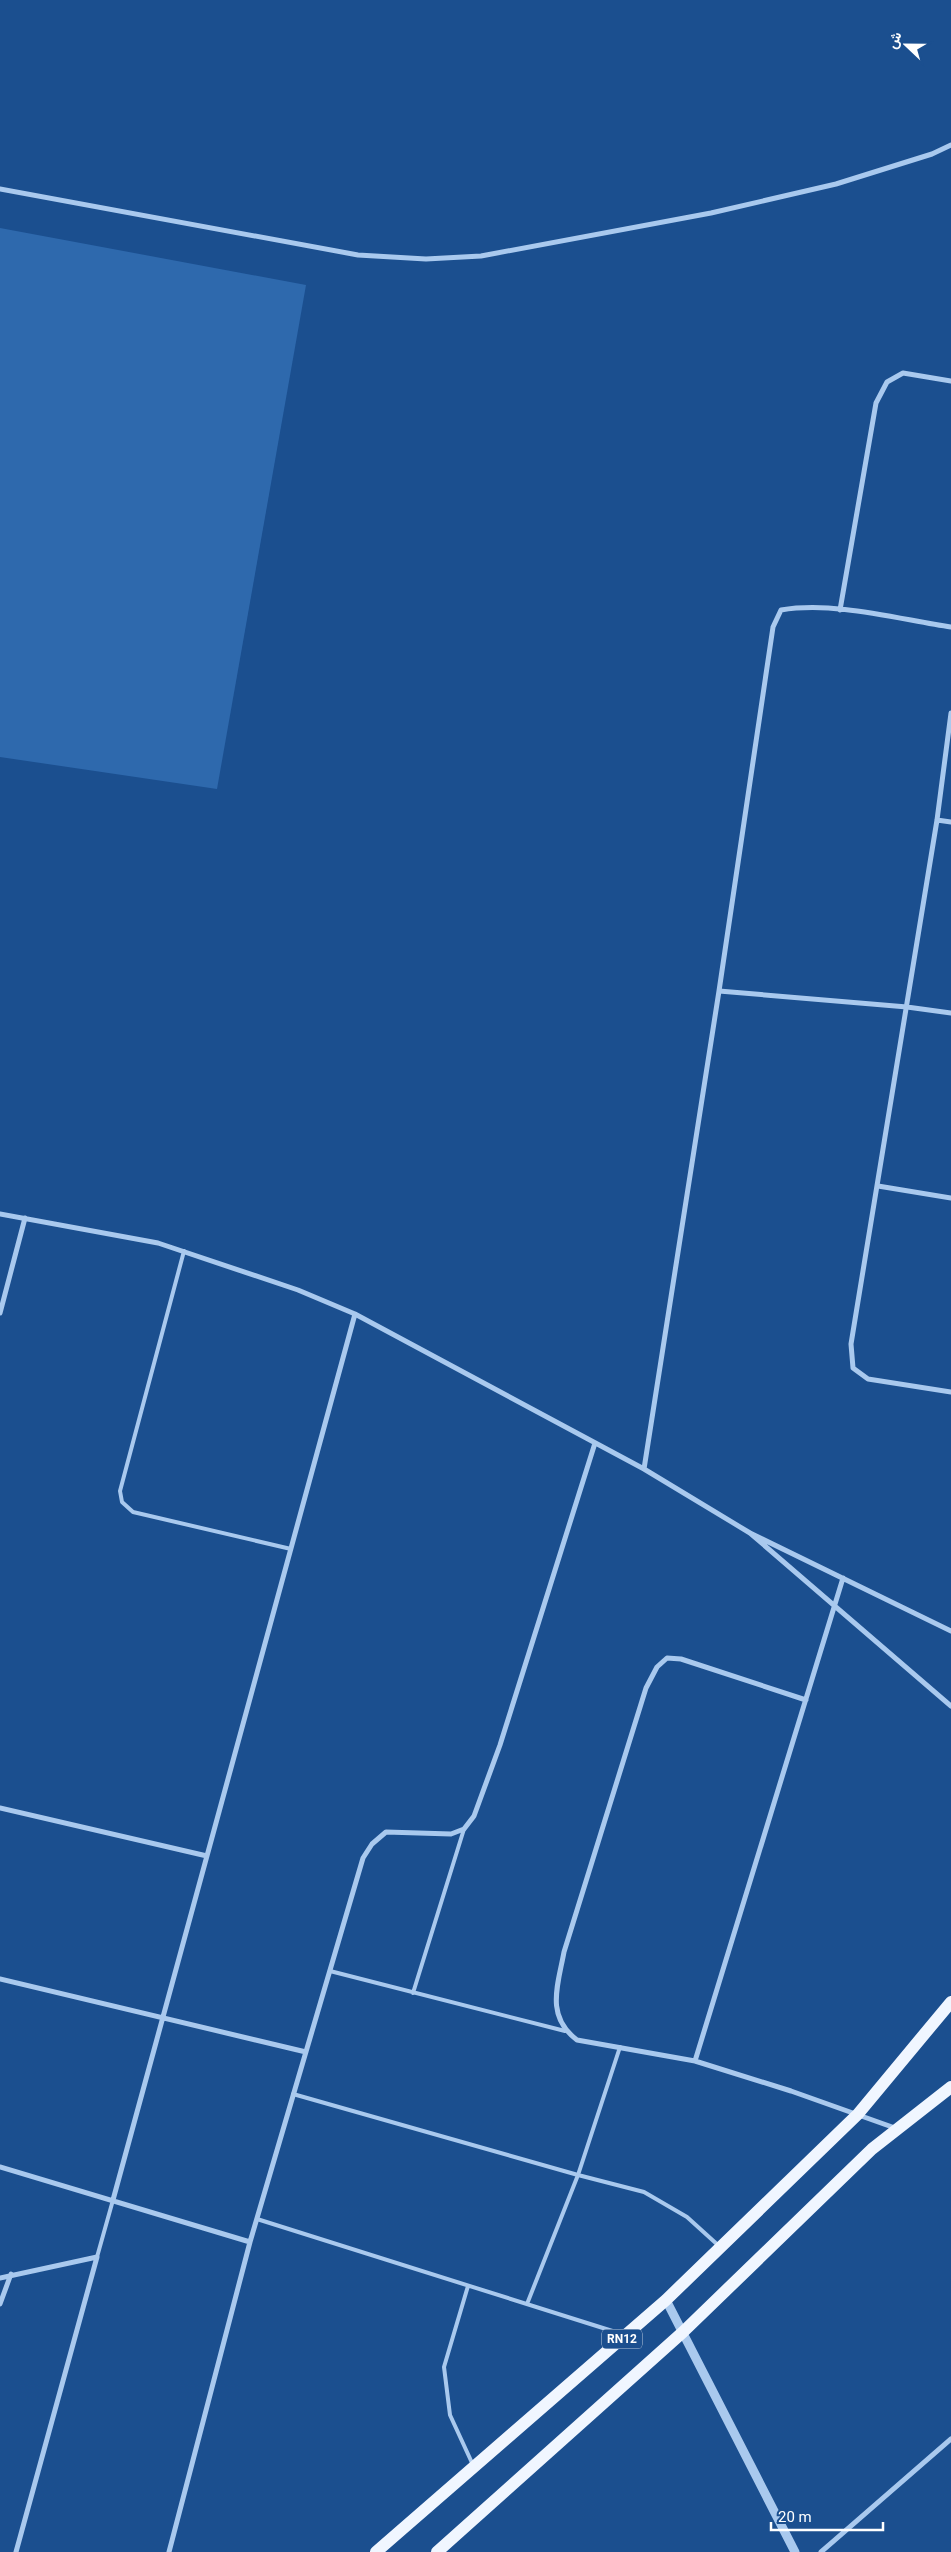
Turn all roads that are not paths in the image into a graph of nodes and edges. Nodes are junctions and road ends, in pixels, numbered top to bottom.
1 (951, 145) edge
2 (0, 189) edge
3 (951, 382) edge
4 (840, 610) junction
5 (951, 627) edge
6 (951, 713) edge
7 (937, 820) junction
8 (951, 822) edge
9 (719, 991) junction
10 (907, 1007) junction
11 (951, 1013) edge
12 (878, 1186) junction
13 (951, 1198) edge
14 (0, 1214) edge
15 (24, 1218) junction
16 (184, 1251) junction
17 (0, 1313) edge
18 (355, 1314) junction
19 (951, 1392) edge
20 (595, 1443) junction
21 (644, 1469) junction
22 (750, 1533) junction
23 (291, 1549) junction
24 (843, 1578) junction
25 (835, 1606) junction
26 (951, 1631) edge
27 (806, 1700) junction
28 (951, 1706) edge
29 (0, 1808) edge
30 (464, 1829) junction
31 (207, 1856) junction
32 (330, 1971) junction
33 (0, 1979) edge
34 (414, 1993) junction
35 (951, 2002) edge
36 (163, 2017) junction
37 (565, 2031) junction
38 (620, 2047) junction
39 (306, 2052) junction
40 (695, 2061) junction
41 (951, 2087) edge
42 (293, 2094) junction
43 (858, 2114) junction
44 (898, 2129) junction
45 (0, 2167) edge
46 (578, 2176) junction
47 (113, 2200) junction
48 (257, 2218) junction
49 (250, 2242) junction
50 (721, 2247) junction
51 (97, 2257) junction
52 (11, 2274) junction
53 (0, 2278) edge
54 (468, 2286) junction
55 (666, 2300) junction
56 (0, 2304) edge
57 (527, 2304) junction
58 (682, 2332) junction
59 (626, 2336) junction
60 (951, 2439) edge
61 (474, 2467) junction
62 (16, 2552) edge
63 (169, 2552) edge
64 (376, 2552) edge
65 (437, 2552) edge
66 (796, 2552) edge
67 (821, 2552) edge

1 - 2 street
3 - 4 street
4 - 5 street
4 - 9 street
6 - 7 street
7 - 8 street
7 - 10 street
9 - 10 street
9 - 21 street
10 - 11 street
10 - 12 street
12 - 13 street
12 - 19 street
14 - 15 street
15 - 16 street
15 - 17 street
16 - 18 street
16 - 23 lane
18 - 20 street
18 - 23 street
20 - 21 street
20 - 30 street
21 - 22 street
22 - 24 street
22 - 25 street
23 - 31 street
24 - 25 street
24 - 26 street
25 - 27 street
25 - 28 street
27 - 37 street
27 - 40 street
29 - 31 street
30 - 32 street
30 - 34 lane
31 - 36 street
32 - 34 lane
32 - 39 street
33 - 36 street
34 - 37 lane
35 - 43 main road, RN12
36 - 39 street
36 - 47 street
37 - 38 street
38 - 40 street
38 - 46 lane
39 - 42 street
40 - 43 street
41 - 44 main road, RN12
42 - 46 lane
42 - 48 street
43 - 44 street
43 - 50 main road, RN12
44 - 58 main road, RN12
45 - 47 street
46 - 50 lane
46 - 57 lane
47 - 49 street
47 - 51 lane
48 - 49 street
48 - 54 lane
49 - 63 street
50 - 55 main road, RN12
51 - 52 street
51 - 62 street
52 - 53 street
52 - 56 street
54 - 57 lane
54 - 61 lane
55 - 58 street
55 - 59 main road, RN12
57 - 59 lane
58 - 65 main road, RN12
58 - 66 street
59 - 61 main road, RN12
60 - 67 street
61 - 64 main road, RN12

